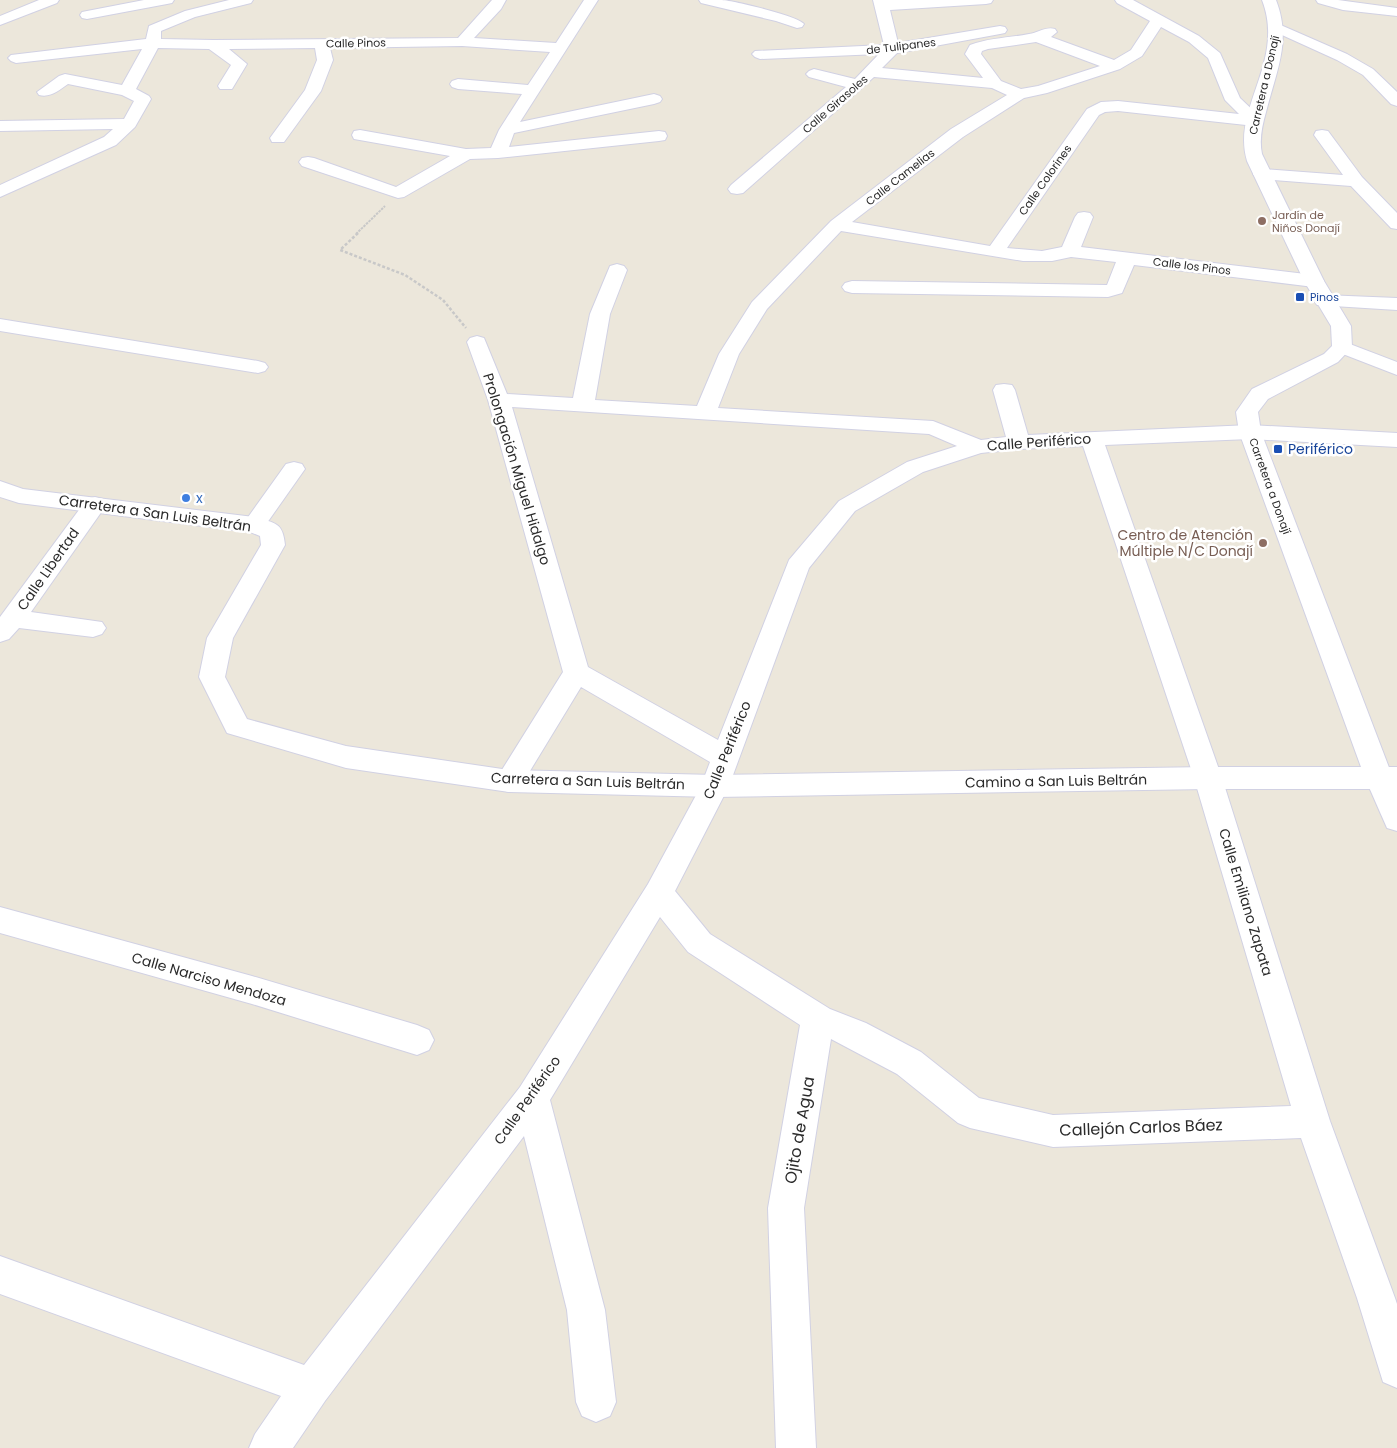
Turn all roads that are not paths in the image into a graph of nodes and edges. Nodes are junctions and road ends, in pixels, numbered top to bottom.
1 (52, 0) edge
2 (167, 0) edge
3 (210, 0) edge
4 (246, 0) edge
5 (499, 0) edge
6 (591, 0) edge
7 (706, 0) edge
8 (986, 0) edge
9 (1122, 0) edge
10 (1269, 0) edge
11 (1323, 0) edge
12 (882, 3) edge
13 (1372, 5) edge
14 (228, 6) junction
15 (791, 8) dead end
16 (1397, 12) edge
17 (87, 15) dead end
18 (1158, 19) junction
19 (0, 21) edge
20 (796, 24) junction
21 (1133, 25) dead end
22 (1276, 27) junction
23 (1000, 30) dead end
24 (1149, 35) junction
25 (462, 42) junction
26 (153, 43) junction
27 (321, 43) junction
28 (213, 45) junction
29 (559, 48) junction
30 (892, 49) junction
31 (801, 53) junction
32 (760, 54) dead end
33 (1115, 66) junction
34 (871, 72) junction
35 (814, 74) dead end
36 (65, 79) junction
37 (458, 84) dead end
38 (995, 84) junction
39 (226, 86) dead end
40 (858, 86) junction
41 (532, 90) junction
42 (127, 91) junction
43 (45, 92) dead end
44 (1019, 94) junction
45 (654, 99) dead end
46 (1397, 100) edge
47 (1255, 122) junction
48 (129, 124) junction
49 (0, 126) edge
50 (507, 130) junction
51 (360, 135) dead end
52 (1322, 135) dead end
53 (658, 136) dead end
54 (278, 138) dead end
55 (498, 153) junction
56 (466, 154) junction
57 (308, 162) dead end
58 (1262, 174) junction
59 (0, 178) edge
60 (33, 178) junction
61 (1356, 181) junction
62 (737, 189) dead end
63 (0, 192) edge
64 (1084, 217) dead end
65 (1397, 224) edge
66 (837, 225) junction
67 (1070, 251) junction
68 (995, 252) junction
69 (1127, 258) junction
70 (617, 270) dead end
71 (1314, 281) junction
72 (852, 287) dead end
73 (1324, 300) junction
74 (1397, 304) edge
75 (0, 325) edge
76 (477, 342) road end
77 (1342, 347) junction
78 (1397, 354) edge
79 (258, 368) dead end
80 (1397, 369) edge
81 (1004, 390) dead end
82 (499, 400) junction
83 (583, 405) junction
84 (705, 413) junction
85 (1250, 432) junction
86 (1091, 438) junction
87 (1397, 440) edge
88 (1019, 442) junction
89 (978, 446) junction
90 (294, 469) dead end
91 (0, 488) edge
92 (95, 504) junction
93 (254, 525) junction
94 (7, 626) edge
95 (93, 628) dead end
96 (576, 672) junction
97 (725, 757) junction
98 (1208, 778) junction
99 (1388, 778) edge
100 (509, 781) junction
101 (715, 786) junction
102 (1397, 820) edge
103 (659, 893) junction
104 (0, 920) edge
105 (818, 1018) junction
106 (417, 1040) dead end
107 (532, 1098) junction
108 (1313, 1120) junction
109 (0, 1275) edge
110 (1397, 1368) edge
111 (311, 1387) junction
112 (596, 1402) dead end
113 (268, 1448) edge
114 (796, 1448) edge

1 - 19 street
2 - 17 street
3 - 14 street
4 - 14 street
5 - 25 street
6 - 29 street
7 - 20 street
8 - 12 street
9 - 18 street
10 - 22 street, Carretera a Donají
11 - 13 street
12 - 30 street
13 - 16 street
14 - 26 street
15 - 20 street
18 - 24 street, Calle Camelias
18 - 47 street
20 - 31 street
21 - 24 street
22 - 46 street
22 - 47 street, Carretera a Donají
23 - 30 street, de Tulipanes
24 - 33 street, Calle Camelias
25 - 27 street, Calle Pinos
25 - 29 street, Calle Pinos
26 - 28 street, Calle Pinos
26 - 36 street, Calle Pinos
26 - 42 street
27 - 28 street, Calle Pinos
27 - 54 street
28 - 39 street
29 - 41 street
30 - 31 street, de Tulipanes
30 - 34 street, Calle Girasoles
31 - 32 street, de Tulipanes
33 - 38 street
33 - 44 street, Calle Camelias
34 - 38 street
34 - 40 street, Calle Girasoles
35 - 40 street
36 - 42 street
36 - 43 street
37 - 41 street
38 - 44 street
40 - 62 street, Calle Girasoles
41 - 50 street
42 - 48 street
44 - 66 street, Calle Camelias
45 - 50 street
47 - 58 street, Carretera a Donají
47 - 68 street, Calle Colorines
48 - 49 street
48 - 60 street
50 - 55 street
51 - 56 street
52 - 61 street
53 - 55 street
55 - 56 street
56 - 57 street
58 - 61 street
58 - 71 street, Carretera a Donají
59 - 60 street
60 - 63 street
61 - 65 street
64 - 67 street
66 - 68 street
66 - 84 street, Calle Camelias
67 - 68 street, Calle los Pinos
67 - 69 street, Calle los Pinos
69 - 71 street, Calle los Pinos
69 - 72 street
70 - 83 street
71 - 73 street, Carretera a Donají
73 - 74 street
73 - 77 street, Carretera a Donají
75 - 79 street
76 - 82 street, Prolongación Miguel Hidalgo
77 - 78 street
77 - 80 street
77 - 85 street, Carretera a Donají
81 - 88 street
82 - 83 street
82 - 96 street, Prolongación Miguel Hidalgo
83 - 84 street
84 - 89 street
85 - 86 street, Calle Periférico
85 - 87 street, Calle Periférico
85 - 99 street, Carretera a Donají
86 - 88 street, Calle Periférico
86 - 98 street, Calle Emiliano Zapata
88 - 89 street, Calle Periférico
89 - 97 street, Calle Periférico
90 - 93 street
91 - 92 street, Carretera a San Luis Beltrán
92 - 93 street, Carretera a San Luis Beltrán
92 - 94 street, Calle Libertad
93 - 100 street, Carretera a San Luis Beltrán
94 - 95 street
96 - 97 street
96 - 100 street
97 - 101 street, Calle Periférico
98 - 99 street, Camino a San Luis Beltrán
98 - 101 street, Camino a San Luis Beltrán
98 - 108 street, Calle Emiliano Zapata
99 - 102 street, Carretera a Donají
100 - 101 street, Carretera a San Luis Beltrán
101 - 103 street, Calle Periférico
103 - 105 street
103 - 107 street, Calle Periférico
104 - 106 street, Calle Narciso Mendoza
105 - 108 street, Callejón Carlos Báez
105 - 114 street, Ojito de Agua
107 - 111 street, Calle Periférico
107 - 112 street
108 - 110 street, Calle Emiliano Zapata
109 - 111 street
111 - 113 street, Calle Periférico

